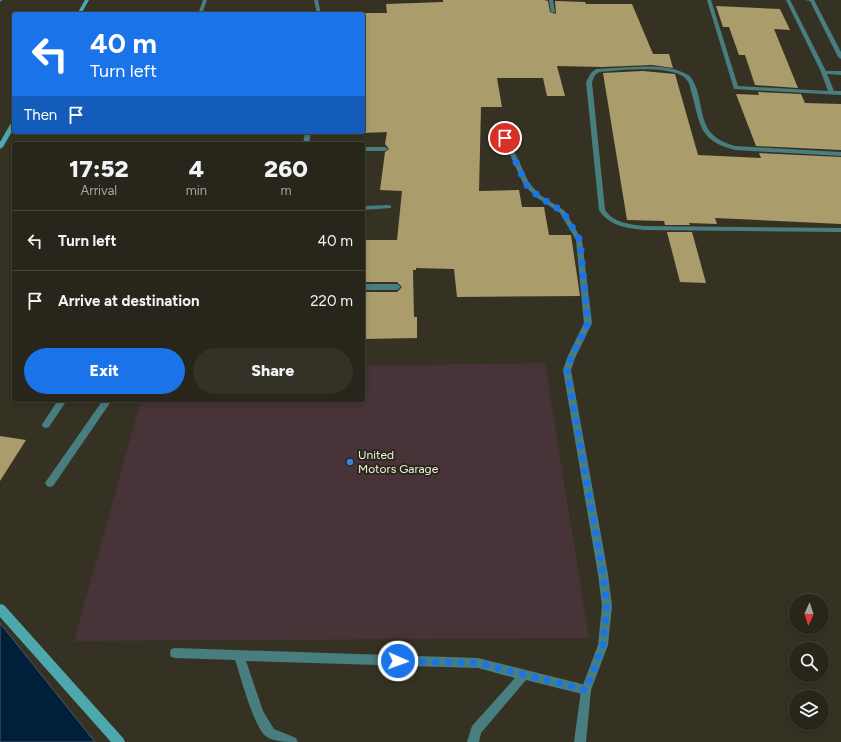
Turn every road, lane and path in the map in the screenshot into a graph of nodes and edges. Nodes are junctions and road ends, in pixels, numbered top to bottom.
1 (87, 0) edge
2 (205, 0) edge
3 (316, 0) edge
4 (551, 0) edge
5 (709, 0) edge
6 (788, 0) edge
7 (807, 0) edge
8 (80, 12) edge
9 (201, 12) edge
10 (319, 12) edge
11 (554, 12) dead end
12 (841, 57) edge
13 (824, 72) junction
14 (841, 73) edge
15 (832, 92) junction
16 (841, 93) edge
17 (12, 126) edge
18 (505, 138) dead end
19 (0, 147) edge
20 (365, 149) edge
21 (385, 149) dead end
22 (841, 154) edge
23 (389, 207) dead end
24 (365, 208) edge
25 (841, 230) edge
26 (397, 286) dead end
27 (365, 287) edge
28 (62, 402) edge
29 (107, 402) edge
30 (46, 425) dead end
31 (50, 483) dead end
32 (0, 609) edge
33 (175, 653) dead end
34 (239, 655) junction
35 (525, 674) junction
36 (586, 690) junction
37 (119, 742) edge
38 (292, 742) edge
39 (473, 742) edge
40 (580, 742) edge

1 - 8 street
2 - 9 street
3 - 10 street
4 - 11 street
5 - 15 street
6 - 13 street
7 - 12 street
13 - 14 street
13 - 15 street
15 - 16 street
17 - 19 street
18 - 36 street
20 - 21 street
22 - 25 street
23 - 24 street
26 - 27 street
28 - 30 street
29 - 31 street
32 - 37 street
33 - 34 street
34 - 35 street
34 - 38 street
35 - 36 street
35 - 39 street
36 - 40 street

